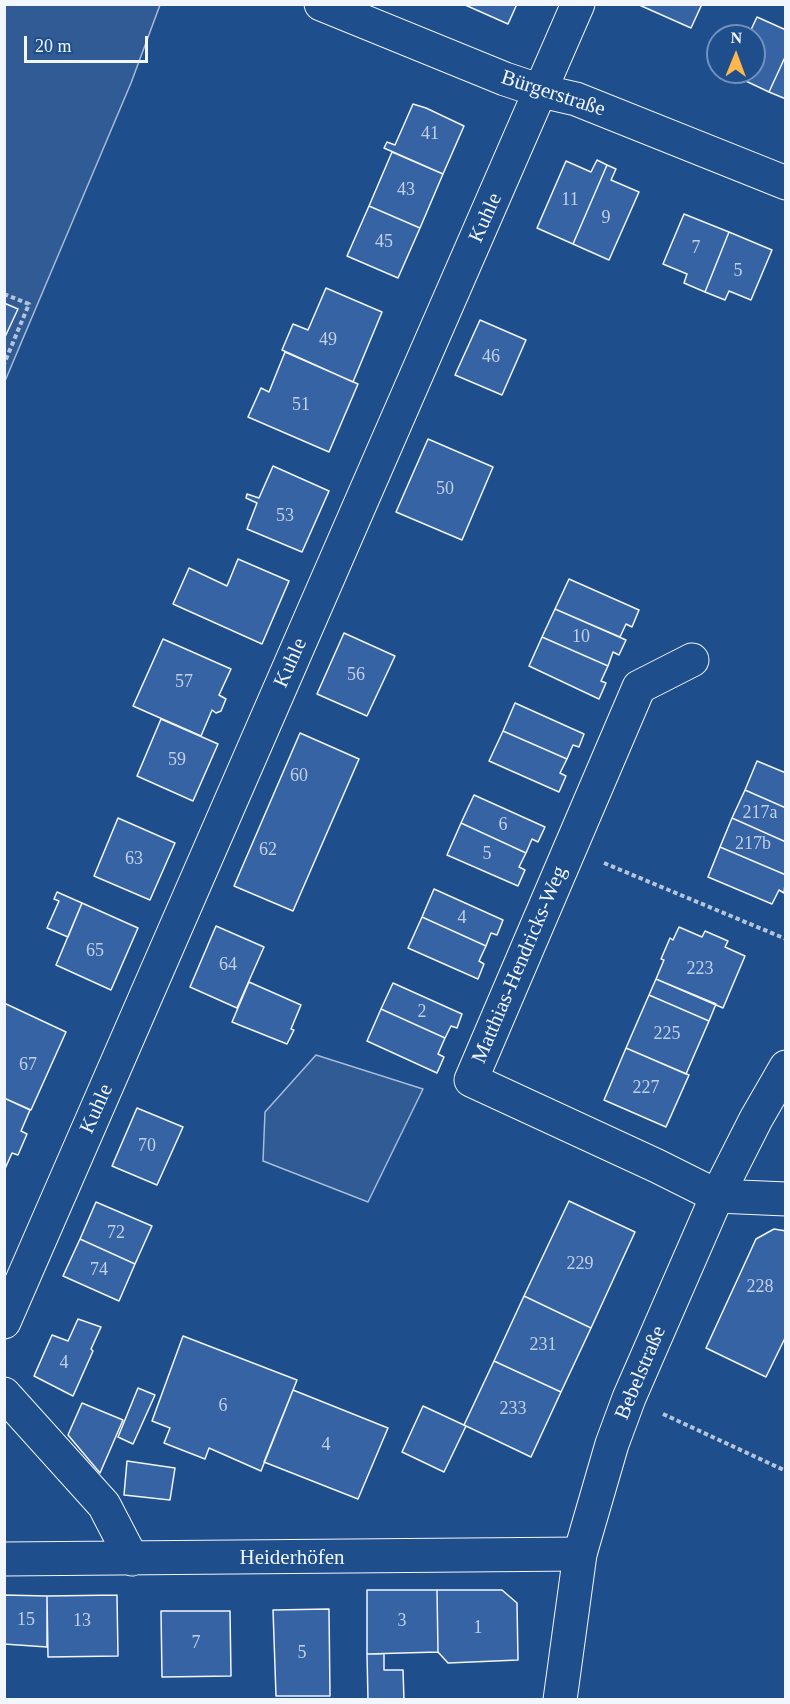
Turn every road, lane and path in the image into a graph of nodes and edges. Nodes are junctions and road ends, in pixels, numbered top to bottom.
1 (321, 4) edge
2 (578, 4) edge
3 (541, 91) junction
4 (786, 183) edge
5 (4, 294) edge
6 (4, 364) edge
7 (692, 660) dead end
8 (570, 848) junction
9 (786, 939) edge
10 (786, 1068) edge
11 (717, 1196) junction
12 (786, 1199) edge
13 (4, 1322) edge
14 (4, 1394) edge
15 (629, 1398) junction
16 (786, 1471) edge
17 (580, 1554) junction
18 (4, 1559) edge
19 (132, 1559) junction
20 (560, 1700) edge

1 - 3 street, Bürgerstraße
2 - 3 street, Kuhle
3 - 4 street, Bürgerstraße
3 - 13 street, Kuhle
5 - 6 path
7 - 8 street, Matthias-Hendricks-Weg
8 - 9 path
8 - 11 street, Matthias-Hendricks-Weg
10 - 11 street, Bebelstraße
11 - 12 street
11 - 15 street, Bebelstraße
14 - 19 street
15 - 16 path
15 - 17 street, Bebelstraße
17 - 19 street, Heiderhöfen
17 - 20 street, Bebelstraße
18 - 19 street, Heiderhöfen

